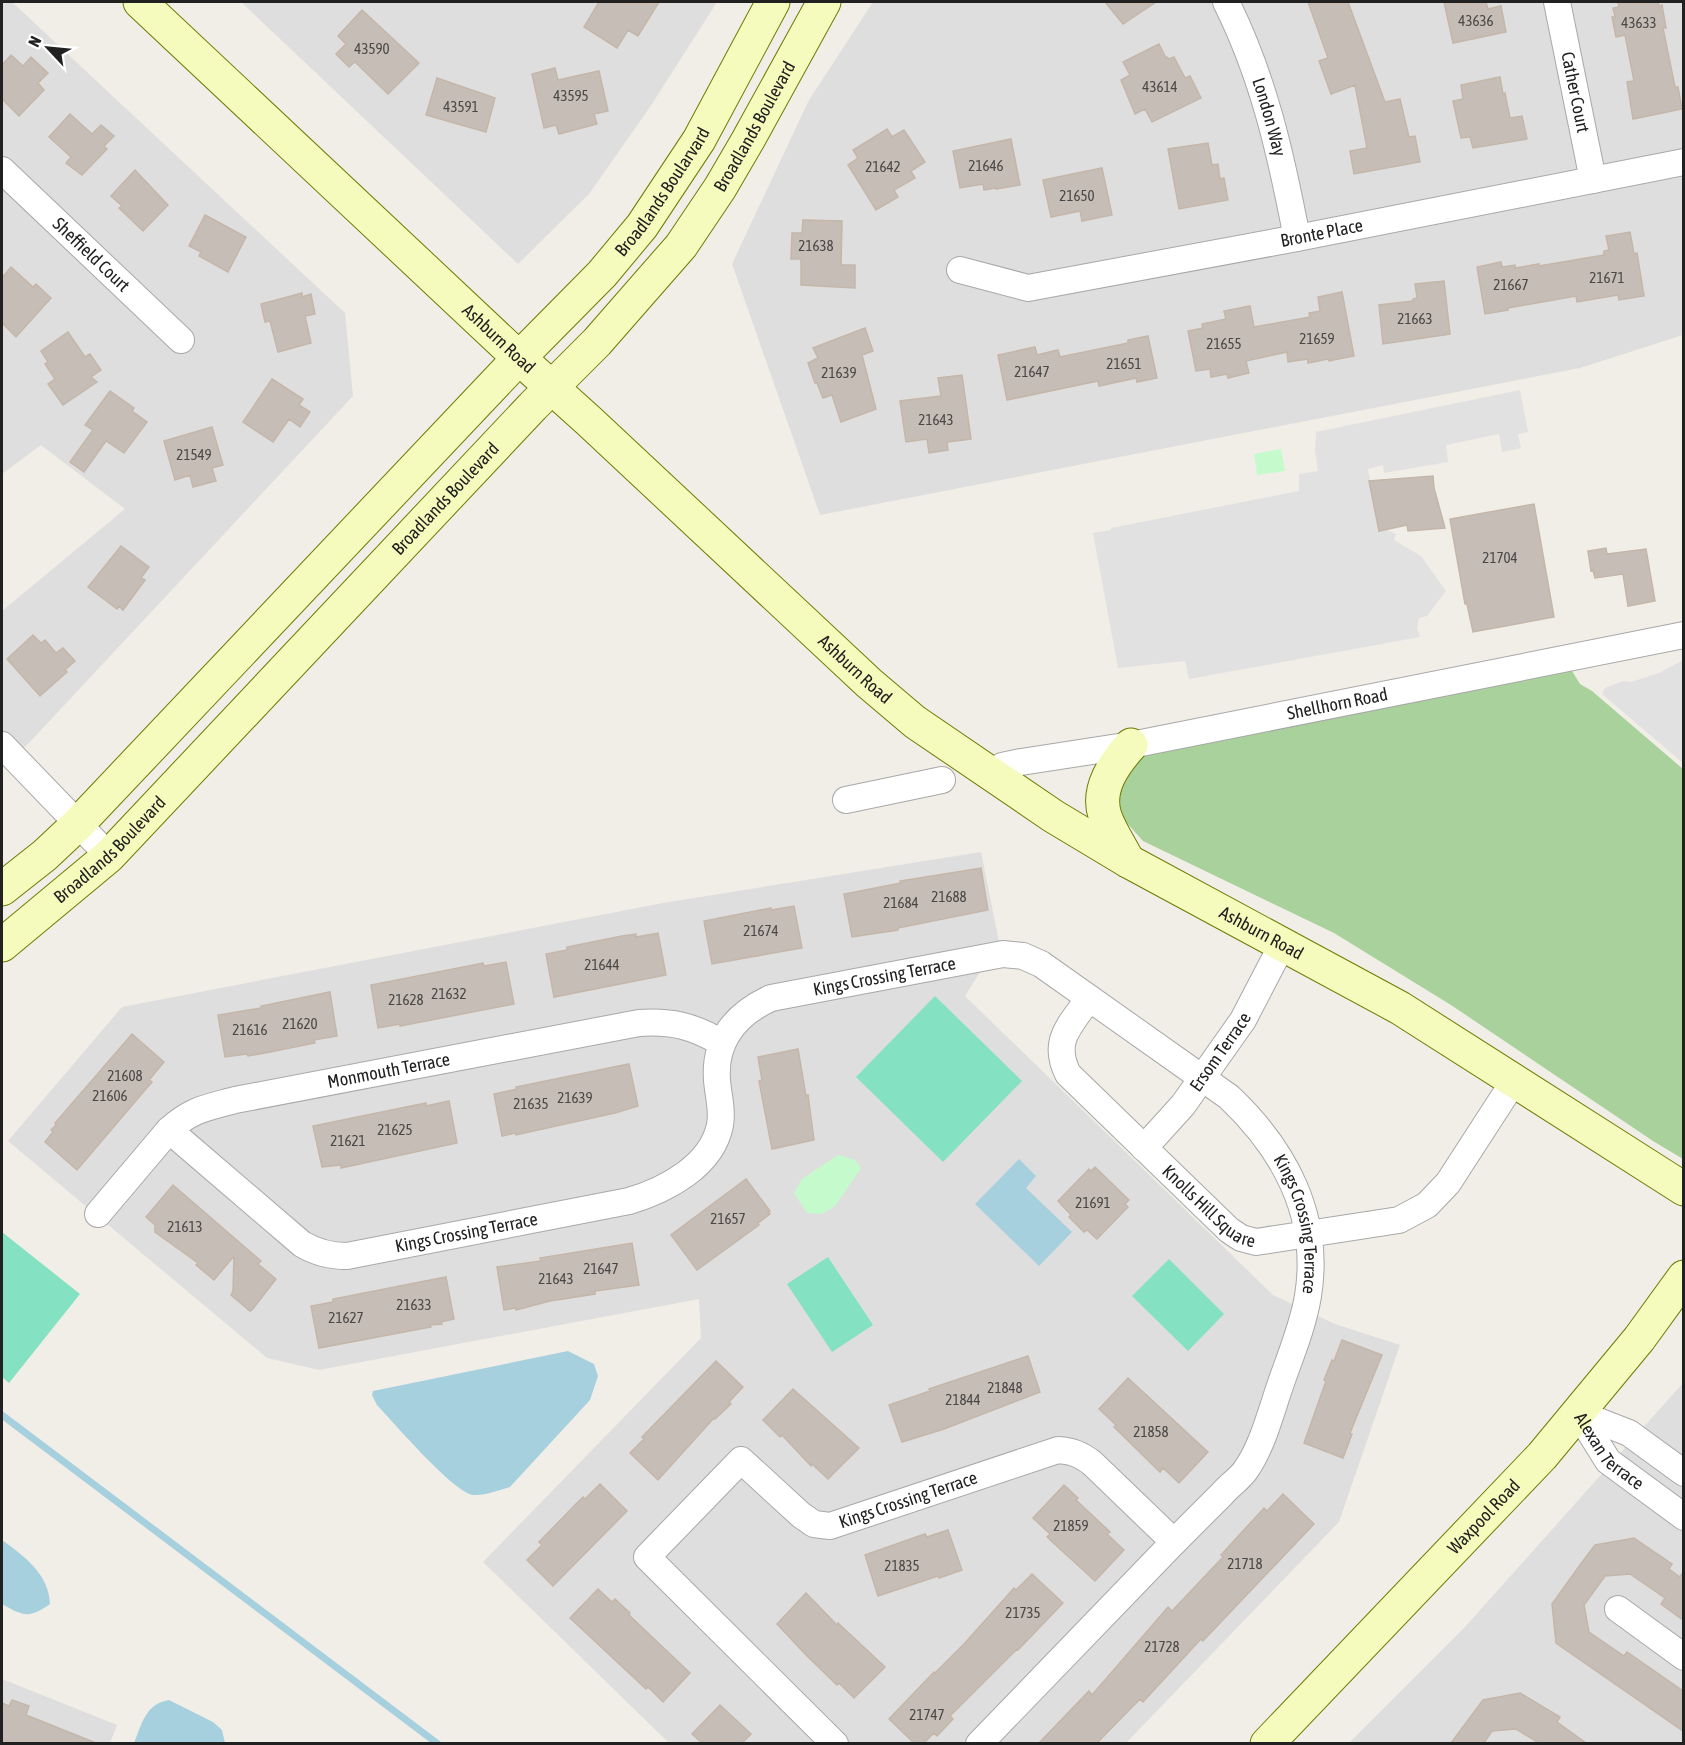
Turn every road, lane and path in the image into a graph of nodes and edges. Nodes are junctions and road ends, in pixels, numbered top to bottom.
1 (140, 2) edge
2 (773, 2) edge
3 (824, 2) edge
4 (1226, 2) edge
5 (1557, 2) edge
6 (1683, 162) edge
7 (2, 170) edge
8 (1593, 180) junction
9 (1297, 238) junction
10 (960, 270) dead end
11 (181, 340) dead end
12 (519, 358) junction
13 (551, 387) junction
14 (1683, 635) edge
15 (2, 745) edge
16 (1131, 745) junction
17 (992, 774) junction
18 (942, 780) dead end
19 (846, 800) dead end
20 (78, 824) junction
21 (109, 856) junction
22 (1128, 861) junction
23 (2, 890) edge
24 (2, 945) edge
25 (1282, 945) junction
26 (1089, 998) junction
27 (722, 1043) junction
28 (1203, 1077) junction
29 (1514, 1081) junction
30 (169, 1130) junction
31 (1144, 1148) junction
32 (1683, 1189) edge
33 (98, 1214) dead end
34 (1308, 1234) junction
35 (1683, 1277) edge
36 (1578, 1413) junction
37 (1683, 1473) edge
38 (1683, 1517) edge
39 (1174, 1542) junction
40 (1618, 1609) dead end
41 (1683, 1657) edge
42 (836, 1743) edge
43 (979, 1743) edge
44 (1267, 1743) edge

1 - 12 main road, Ashburn Road
2 - 12 main road, Broadlands Boularvard
3 - 13 main road, Broadlands Boulevard
4 - 9 street, London Way
5 - 8 street, Cather Court
6 - 8 street, Bronte Place
7 - 11 street, Sheffield Court
8 - 9 street, Bronte Place
9 - 10 street, Bronte Place
12 - 13 main road, Ashburn Road
12 - 20 main road
13 - 17 main road, Ashburn Road
13 - 21 main road, Broadlands Boulevard
14 - 16 street, Shellhorn Road
15 - 20 street
16 - 17 street, Shellhorn Road
16 - 22 main road
17 - 22 main road, Ashburn Road
18 - 19 street
20 - 21 street
20 - 23 main road
21 - 24 main road, Broadlands Boulevard
22 - 25 main road, Ashburn Road
25 - 28 street, Ersom Terrace
25 - 29 main road, Ashburn Road
26 - 27 street, Kings Crossing Terrace
26 - 28 street, Kings Crossing Terrace
26 - 31 street, Knolls Hill Square
27 - 30 street, Monmouth Terrace
27 - 30 street, Kings Crossing Terrace
28 - 31 street, Ersom Terrace
28 - 34 street, Kings Crossing Terrace
29 - 32 main road, Ashburn Road
29 - 34 street, Knolls Hill Square
30 - 33 street, Monmouth Terrace
31 - 34 street, Knolls Hill Square
34 - 39 street, Kings Crossing Terrace
35 - 36 main road, Waxpool Road
36 - 37 street, Alexan Terrace
36 - 38 street, Alexan Terrace
36 - 44 main road, Waxpool Road
39 - 42 street, Kings Crossing Terrace
39 - 43 street, Kings Crossing Terrace
40 - 41 street

